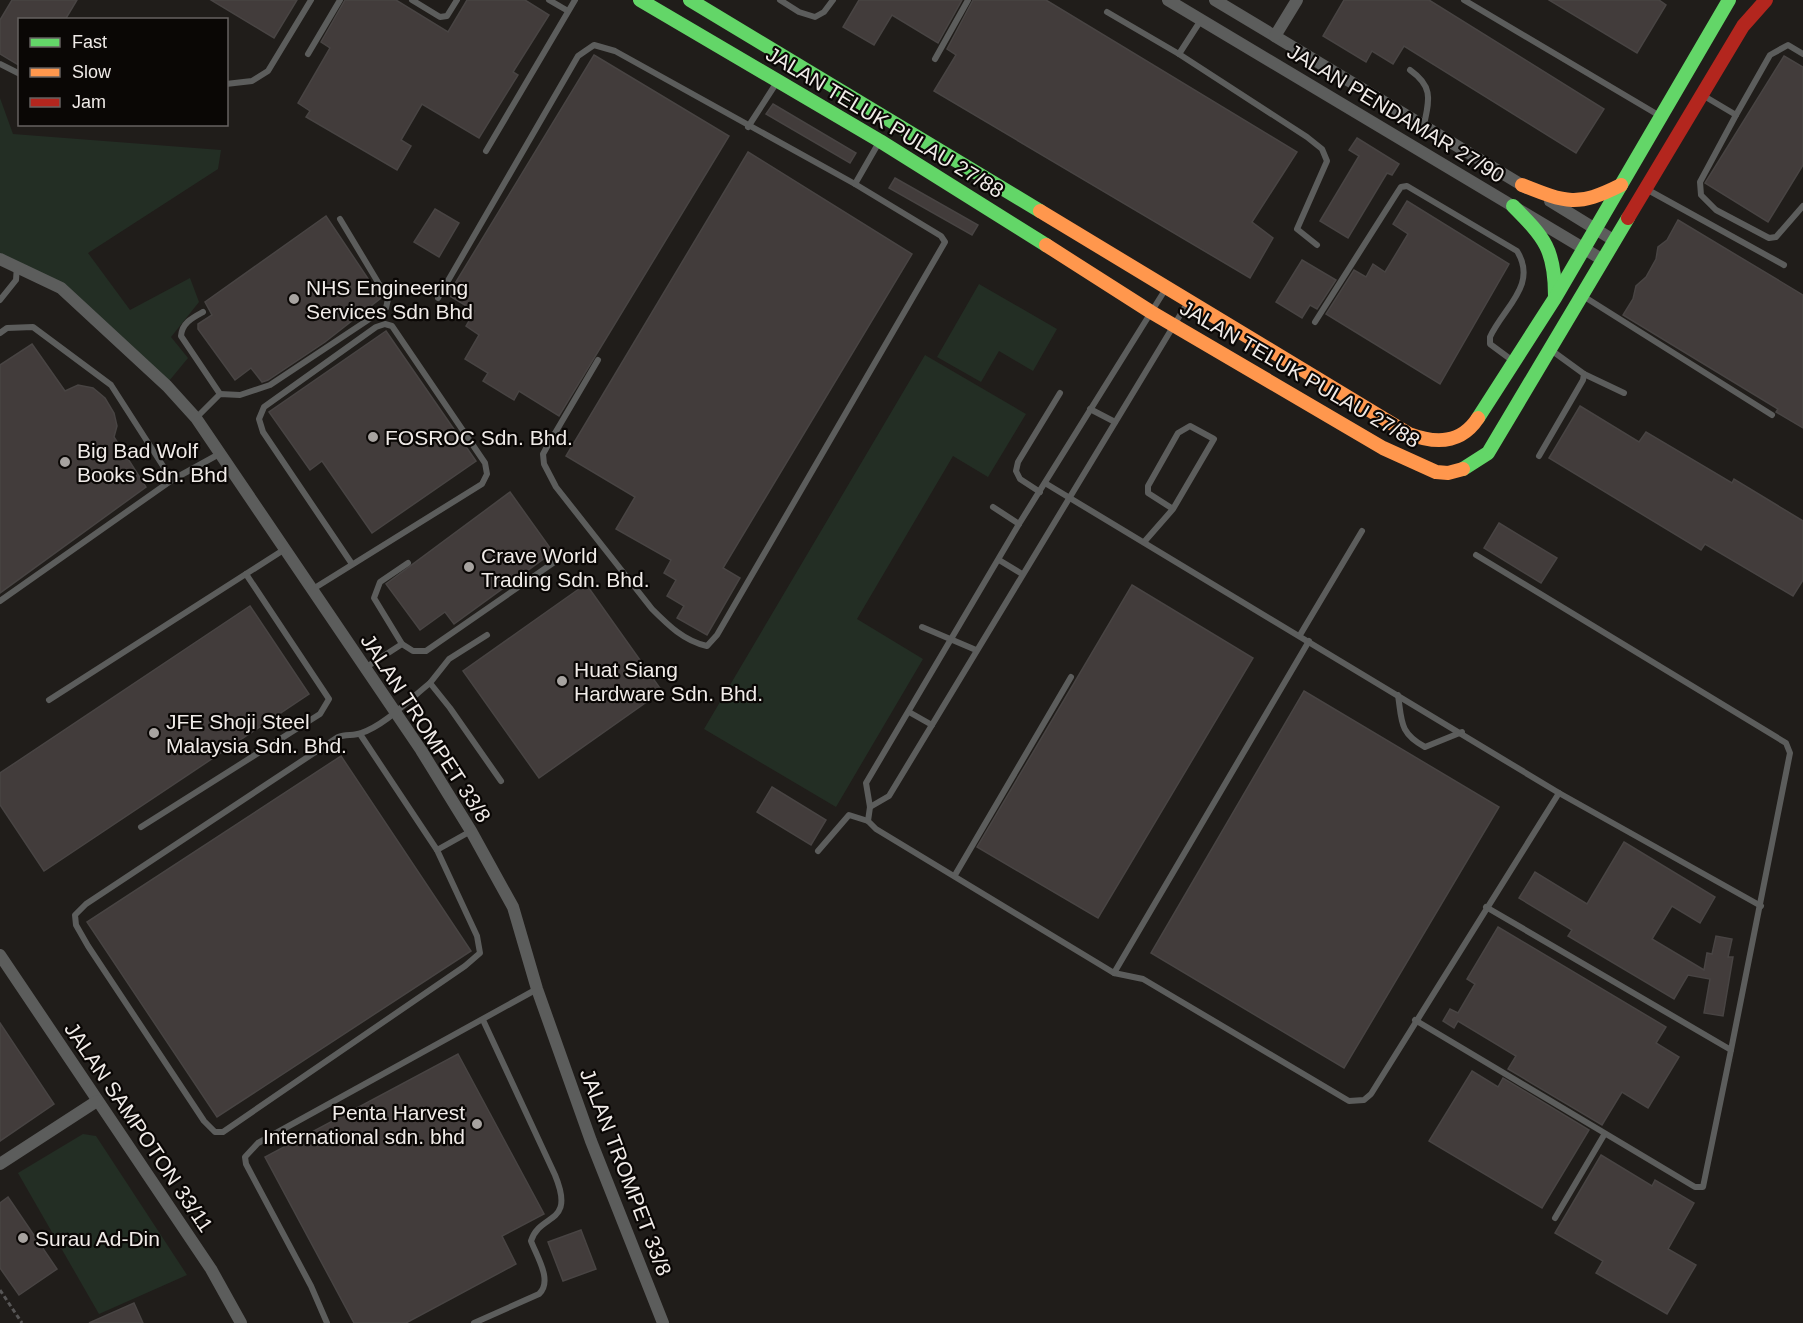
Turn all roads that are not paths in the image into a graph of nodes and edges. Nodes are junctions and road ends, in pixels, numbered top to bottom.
1 (311, 0) edge
2 (340, 0) edge
3 (412, 0) edge
4 (457, 0) edge
5 (549, 0) edge
6 (575, 0) edge
7 (640, 0) edge
8 (690, 0) edge
9 (780, 0) edge
10 (833, 0) edge
11 (968, 0) edge
12 (1168, 0) edge
13 (1215, 0) edge
14 (1298, 0) edge
15 (1464, 0) edge
16 (1767, 0) edge
17 (1722, 2) edge
18 (568, 11) junction
19 (1107, 12) dead end
20 (1202, 20) junction
21 (1275, 36) junction
22 (308, 54) dead end
23 (1179, 54) junction
24 (1803, 54) edge
25 (935, 59) dead end
26 (0, 64) edge
27 (1410, 70) dead end
28 (18, 73) edge
29 (777, 82) junction
30 (228, 84) edge
31 (1704, 95) junction
32 (1736, 115) junction
33 (1660, 116) junction
34 (1424, 126) junction
35 (748, 127) junction
36 (880, 141) junction
37 (486, 151) dead end
38 (855, 184) junction
39 (1522, 185) junction
40 (1621, 185) junction
41 (1646, 189) junction
42 (1513, 206) junction
43 (1803, 206) edge
44 (340, 219) dead end
45 (1595, 229) junction
46 (1615, 241) junction
47 (1317, 245) dead end
48 (1584, 248) junction
49 (0, 259) edge
50 (1604, 260) junction
51 (1784, 265) dead end
52 (16, 266) junction
53 (1167, 287) junction
54 (1582, 296) junction
55 (438, 298) dead end
56 (1555, 298) junction
57 (0, 300) edge
58 (1189, 300) junction
59 (203, 312) dead end
60 (1151, 312) junction
61 (1315, 322) dead end
62 (1175, 326) junction
63 (0, 333) edge
64 (1551, 350) junction
65 (598, 360) dead end
66 (1513, 361) junction
67 (1584, 374) junction
68 (1059, 393) dead end
69 (1624, 393) dead end
70 (220, 394) junction
71 (1090, 409) junction
72 (1772, 415) dead end
73 (195, 418) junction
74 (1114, 422) junction
75 (221, 453) junction
76 (1539, 456) dead end
77 (172, 480) junction
78 (1045, 483) junction
79 (1040, 492) junction
80 (1071, 498) junction
81 (993, 507) dead end
82 (1173, 509) junction
83 (1020, 524) junction
84 (1362, 531) dead end
85 (1145, 541) junction
86 (285, 549) junction
87 (566, 554) dead end
88 (1476, 555) dead end
89 (999, 560) junction
90 (408, 563) dead end
91 (352, 564) junction
92 (246, 574) junction
93 (1022, 574) junction
94 (313, 589) junction
95 (0, 601) edge
96 (922, 627) dead end
97 (487, 634) dead end
98 (1300, 635) junction
99 (951, 638) junction
100 (1309, 641) junction
101 (402, 644) junction
102 (976, 650) junction
103 (365, 668) junction
104 (1071, 677) dead end
105 (430, 683) junction
106 (1398, 695) junction
107 (49, 700) dead end
108 (395, 712) junction
109 (909, 712) junction
110 (932, 725) junction
111 (1462, 732) junction
112 (360, 734) junction
113 (501, 781) dead end
114 (1559, 793) junction
115 (870, 807) junction
116 (868, 821) junction
117 (141, 827) dead end
118 (471, 831) junction
119 (437, 850) junction
120 (818, 851) dead end
121 (955, 875) junction
122 (1761, 906) junction
123 (1486, 907) junction
124 (0, 955) edge
125 (1114, 973) junction
126 (537, 989) junction
127 (483, 1020) junction
128 (1415, 1020) junction
129 (1731, 1050) junction
130 (97, 1101) junction
131 (1604, 1135) junction
132 (0, 1164) edge
133 (1555, 1218) dead end
134 (241, 1323) edge
135 (327, 1323) edge
136 (474, 1323) edge
137 (663, 1323) edge

1 - 30 lane
2 - 22 lane
3 - 4 lane
5 - 18 lane
6 - 18 lane
7 - 29 street, JALAN TELUK PULAU 27/88
8 - 53 street, JALAN TELUK PULAU 27/88
9 - 10 lane
11 - 25 lane
12 - 20 street, JALAN PENDAMAR 27/90
13 - 21 street, JALAN PENDAMAR 27/90
14 - 21 street
15 - 33 lane
16 - 31 street, JALAN TELUK PULAU 27/88
17 - 33 street, JALAN TELUK PULAU 27/88
18 - 37 lane
19 - 23 lane
20 - 23 lane
20 - 42 street, JALAN PENDAMAR 27/90
21 - 34 street, JALAN PENDAMAR 27/90
23 - 47 lane
24 - 32 lane
26 - 28 lane
27 - 34 lane
29 - 35 lane
29 - 36 street, JALAN TELUK PULAU 27/88
31 - 32 lane
31 - 41 street, JALAN TELUK PULAU 27/88
32 - 43 lane
33 - 40 street, JALAN TELUK PULAU 27/88
34 - 39 street, JALAN PENDAMAR 27/90
35 - 38 lane
35 - 55 lane
36 - 38 lane
36 - 60 street, JALAN TELUK PULAU 27/88
38 - 65 lane
39 - 40 street
39 - 45 street, JALAN PENDAMAR 27/90
40 - 45 street, JALAN TELUK PULAU 27/88
41 - 46 street, JALAN TELUK PULAU 27/88
41 - 51 lane
42 - 48 street, JALAN PENDAMAR 27/90
42 - 56 street
44 - 70 lane
45 - 46 street, JALAN PENDAMAR 27/90
45 - 48 street, JALAN TELUK PULAU 27/88
46 - 50 street, JALAN TELUK PULAU 27/88
48 - 50 street, JALAN PENDAMAR 27/90
48 - 56 street, JALAN TELUK PULAU 27/88
49 - 52 street, JALAN TROMPET 33/8
50 - 54 street, JALAN TELUK PULAU 27/88
52 - 57 lane
52 - 73 street, JALAN TROMPET 33/8
53 - 58 street, JALAN TELUK PULAU 27/88
53 - 60 lane
54 - 64 street, JALAN TELUK PULAU 27/88
54 - 72 lane
56 - 66 street, JALAN TELUK PULAU 27/88
58 - 62 lane
58 - 66 street, JALAN TELUK PULAU 27/88
59 - 70 lane
60 - 62 street, JALAN TELUK PULAU 27/88
60 - 71 lane
61 - 66 lane
62 - 64 street, JALAN TELUK PULAU 27/88
62 - 74 lane
63 - 77 lane
64 - 67 lane
67 - 69 lane
67 - 76 lane
68 - 79 lane
70 - 73 lane
71 - 74 lane
71 - 78 lane
73 - 75 street, JALAN TROMPET 33/8
74 - 80 lane
75 - 77 lane
75 - 86 street, JALAN TROMPET 33/8
77 - 95 lane
78 - 79 lane
78 - 80 lane
79 - 83 lane
80 - 85 lane
80 - 93 lane
81 - 83 lane
82 - 82 lane
82 - 85 lane
83 - 89 lane
84 - 98 lane
85 - 98 lane
86 - 92 lane
86 - 94 street, JALAN TROMPET 33/8
87 - 101 lane
88 - 122 lane
89 - 93 lane
89 - 99 lane
90 - 101 lane
91 - 91 lane
91 - 94 lane
92 - 107 lane
92 - 117 lane
93 - 102 lane
94 - 103 street, JALAN TROMPET 33/8
96 - 99 lane
97 - 105 lane
98 - 100 lane
99 - 102 lane
99 - 109 lane
100 - 106 lane
100 - 125 lane
101 - 103 lane
102 - 110 lane
103 - 108 street, JALAN TROMPET 33/8
104 - 121 lane
105 - 108 lane
105 - 113 lane
106 - 111 lane
106 - 111 lane
108 - 112 lane
108 - 118 street, JALAN TROMPET 33/8
109 - 110 lane
109 - 115 lane
110 - 115 lane
111 - 114 lane
112 - 119 lane
112 - 119 lane
114 - 122 lane
114 - 123 lane
115 - 116 lane
116 - 120 lane
116 - 121 lane
118 - 119 lane
118 - 126 street, JALAN TROMPET 33/8
121 - 125 lane
122 - 129 lane
123 - 128 lane
123 - 129 lane
124 - 130 street, JALAN SAMPOTON 33/11
125 - 128 lane
126 - 127 lane
126 - 137 street, JALAN TROMPET 33/8
127 - 135 lane
127 - 136 lane
128 - 131 lane
129 - 131 lane
130 - 132 street
130 - 134 street, JALAN SAMPOTON 33/11
131 - 133 lane

